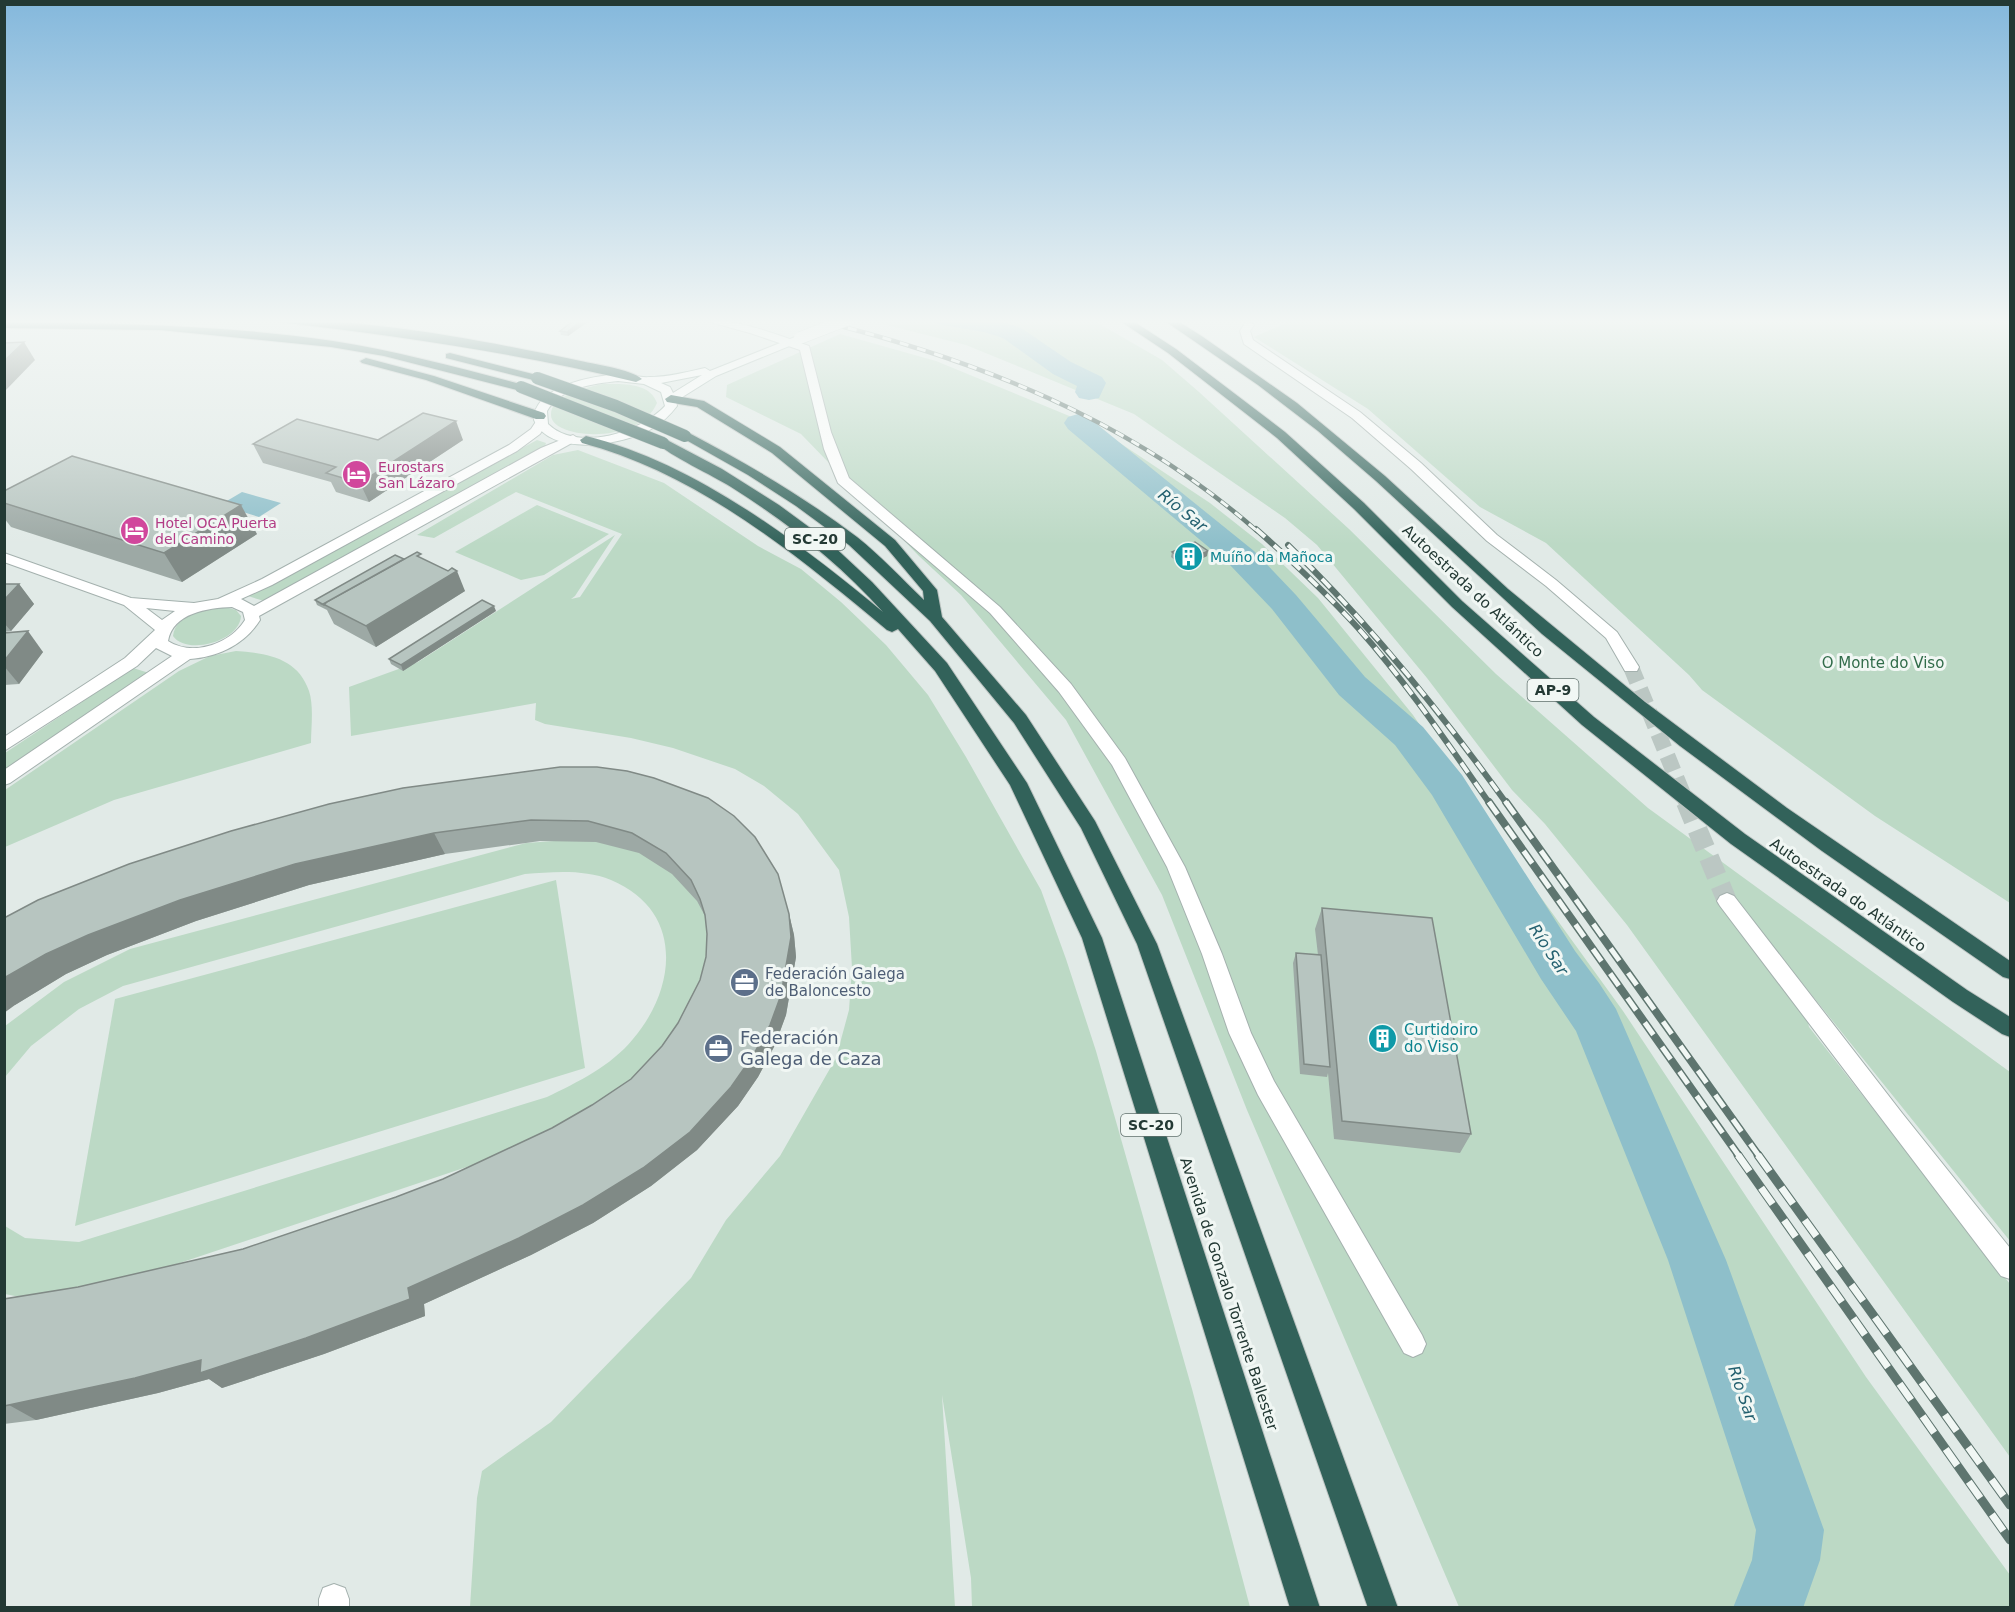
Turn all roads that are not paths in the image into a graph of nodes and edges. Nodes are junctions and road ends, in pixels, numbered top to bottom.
1 (472, 394) edge
2 (541, 394) edge
3 (558, 394) edge
4 (583, 394) edge
5 (668, 394) edge
6 (679, 394) edge
7 (818, 394) edge
8 (1228, 394) edge
9 (1279, 394) edge
10 (1325, 394) edge
11 (671, 399) junction
12 (540, 420) junction
13 (580, 440) junction
14 (4, 557) edge
15 (129, 602) junction
16 (223, 602) junction
17 (195, 608) junction
18 (253, 613) junction
19 (935, 618) junction
20 (162, 632) junction
21 (186, 654) junction
22 (941, 667) junction
23 (1631, 667) tunnel mouth
24 (4, 745) edge
25 (4, 779) edge
26 (1727, 901) tunnel mouth
27 (2010, 971) edge
28 (2010, 1028) edge
29 (2010, 1268) edge
30 (1413, 1344) dead end
31 (1305, 1608) edge
32 (1383, 1608) edge

1 - 12 highway
2 - 22 highway, Avenida de Gonzalo Torrente Ballester / SC-20, bridge
3 - 12 street
4 - 19 highway, SC-20, bridge
5 - 11 street
6 - 11 street
7 - 30 street
8 - 28 highway, Autoestrada do Atlántico / AP-9
9 - 27 highway, Autoestrada do Atlántico / AP-9
10 - 23 street
11 - 13 street
11 - 19 highway
12 - 13 street
12 - 16 street
13 - 18 street
13 - 22 highway
14 - 15 street
15 - 17 street
15 - 20 street
16 - 17 street
16 - 18 street
17 - 20 street
18 - 21 street
19 - 32 highway, SC-20
20 - 21 street
20 - 24 street
21 - 25 street
22 - 31 highway, Avenida de Gonzalo Torrente Ballester / SC-20
26 - 29 street

